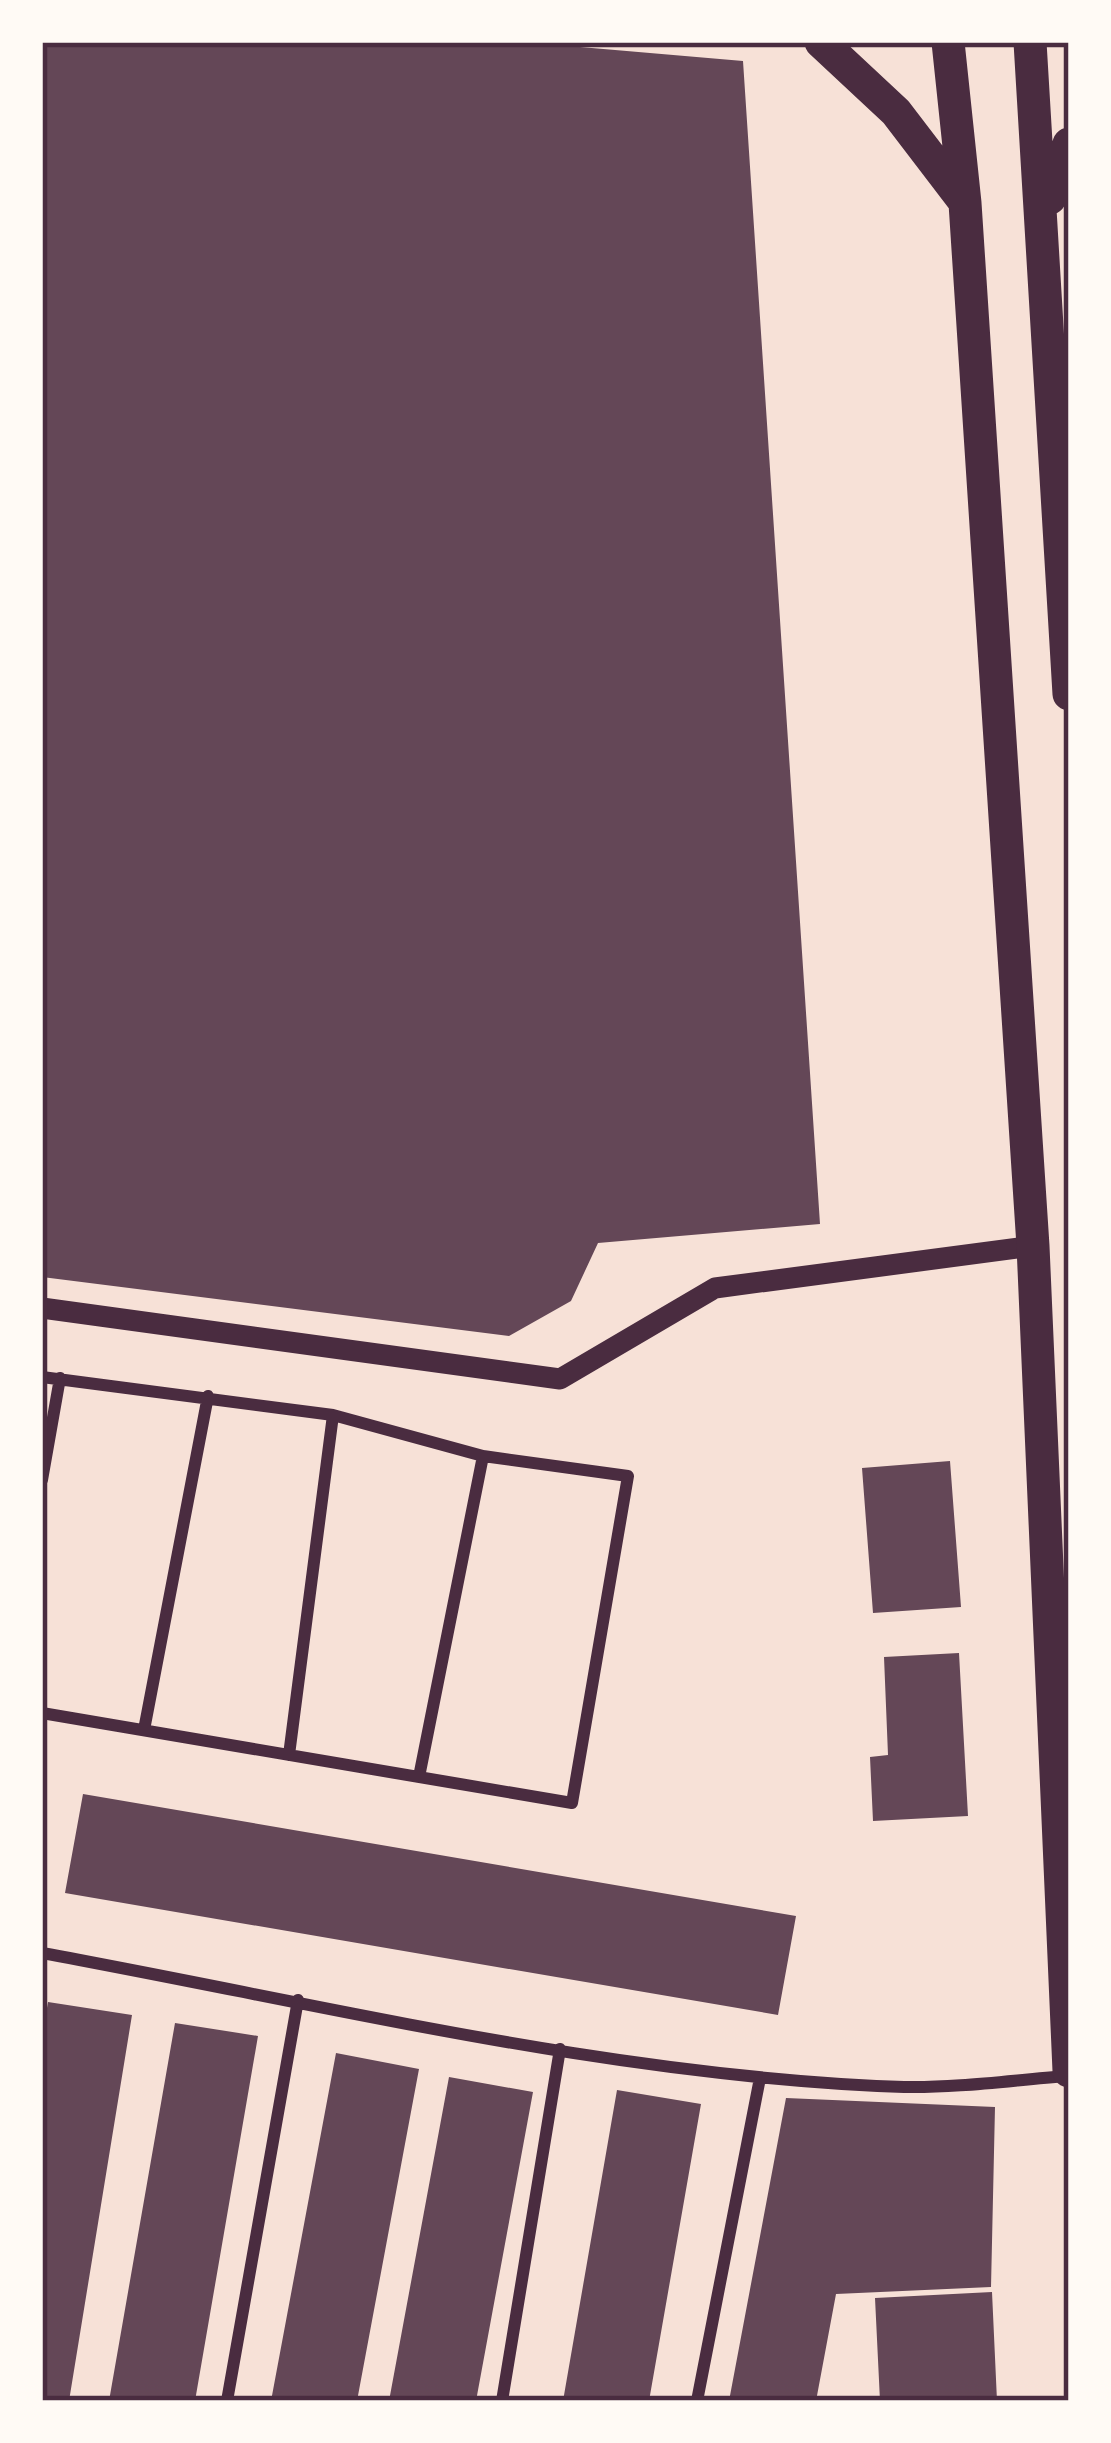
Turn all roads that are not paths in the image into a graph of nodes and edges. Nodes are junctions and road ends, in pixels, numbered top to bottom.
1 (821, 42) edge
2 (948, 42) edge
3 (1030, 42) edge
4 (1069, 144) edge
5 (965, 203) junction
6 (1044, 217) junction
7 (1069, 694) edge
8 (1033, 1246) junction
9 (42, 1308) edge
10 (42, 1377) edge
11 (59, 1378) junction
12 (208, 1396) junction
13 (333, 1415) junction
14 (483, 1456) junction
15 (42, 1480) edge
16 (42, 1713) edge
17 (144, 1730) junction
18 (289, 1755) junction
19 (418, 1777) junction
20 (42, 1953) edge
21 (298, 2000) junction
22 (560, 2049) junction
23 (1069, 2074) edge
24 (760, 2078) junction
25 (227, 2401) edge
26 (502, 2401) edge
27 (697, 2401) edge

1 - 5 highway
2 - 5 highway
3 - 6 highway
4 - 6 highway
5 - 8 highway
6 - 7 highway
8 - 9 street
8 - 23 highway
10 - 11 street
11 - 12 street
11 - 15 street
12 - 13 street
12 - 17 street
13 - 14 street
13 - 18 street
14 - 19 street
14 - 19 street
16 - 17 street
17 - 18 street
18 - 19 street
20 - 21 street
21 - 22 street
21 - 25 street
22 - 24 street
22 - 26 street
23 - 24 street
24 - 27 street

